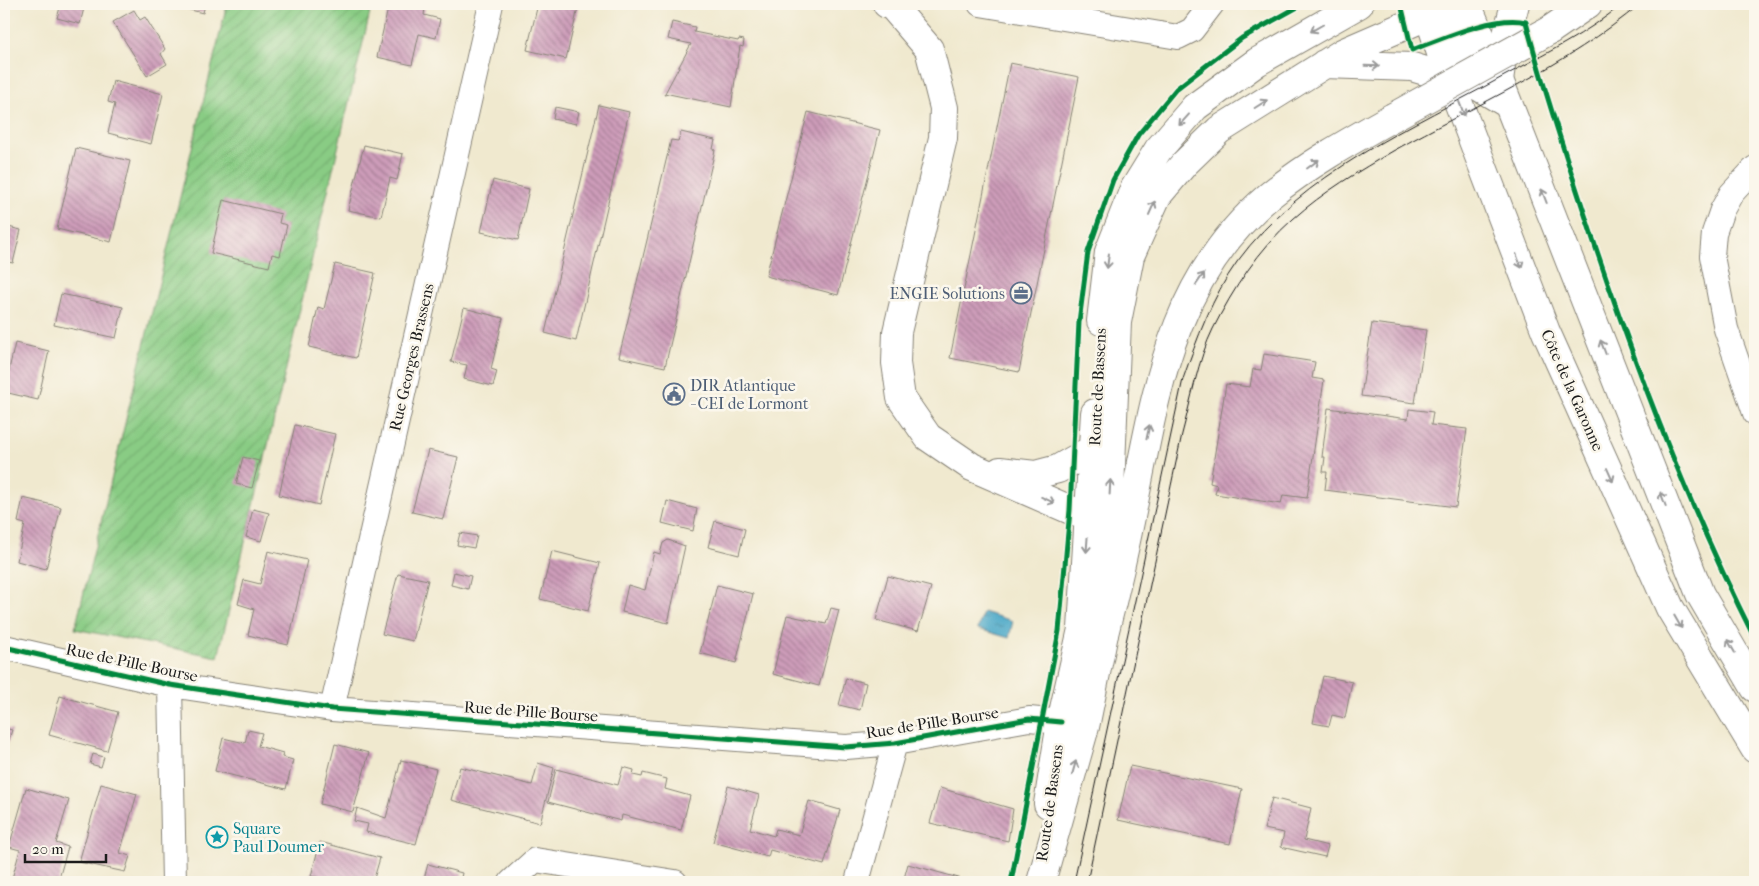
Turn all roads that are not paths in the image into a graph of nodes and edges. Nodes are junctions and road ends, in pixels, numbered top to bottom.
1 (491, 4) edge
2 (980, 4) edge
3 (1212, 4) edge
4 (1359, 4) edge
5 (1515, 4) edge
6 (1588, 4) edge
7 (897, 5) edge
8 (1443, 6) edge
9 (1324, 64) junction
10 (1449, 78) junction
11 (1504, 92) junction
12 (1755, 168) edge
13 (1755, 413) edge
14 (1093, 449) junction
15 (972, 467) junction
16 (1089, 518) junction
17 (1104, 634) junction
18 (4, 647) edge
19 (170, 685) junction
20 (1755, 688) edge
21 (332, 709) junction
22 (1060, 722) junction
23 (1747, 728) edge
24 (895, 743) junction
25 (1755, 749) edge
26 (174, 882) edge
27 (511, 882) edge
28 (674, 882) edge
29 (857, 882) edge
30 (1037, 882) edge
31 (1041, 882) edge

1 - 21 street, Rue Georges Brassens
2 - 3 street
4 -> 14 main road, Route de Bassens
5 - 11 main road
17 -> 6 main road, bridge
7 - 15 main road
8 - 9 main road
8 - 10 main road, Côte de la Garonne
8 - 11 main road
9 -> 10 main road
17 -> 9 main road
10 -> 23 main road, Côte de la Garonne
20 -> 11 main road
12 - 13 street
14 - 15 main road
14 - 16 main road, Route de Bassens
15 -> 16 main road
16 -> 22 main road, Route de Bassens
31 -> 17 main road
18 - 19 street, Rue de Pille Bourse
19 - 21 street, Rue de Pille Bourse
19 - 26 street
21 - 24 street, Rue de Pille Bourse
22 - 24 street, Rue de Pille Bourse
22 - 30 main road, Route de Bassens
23 - 25 main road, Côte de la Garonne
24 - 29 street
27 - 28 street

